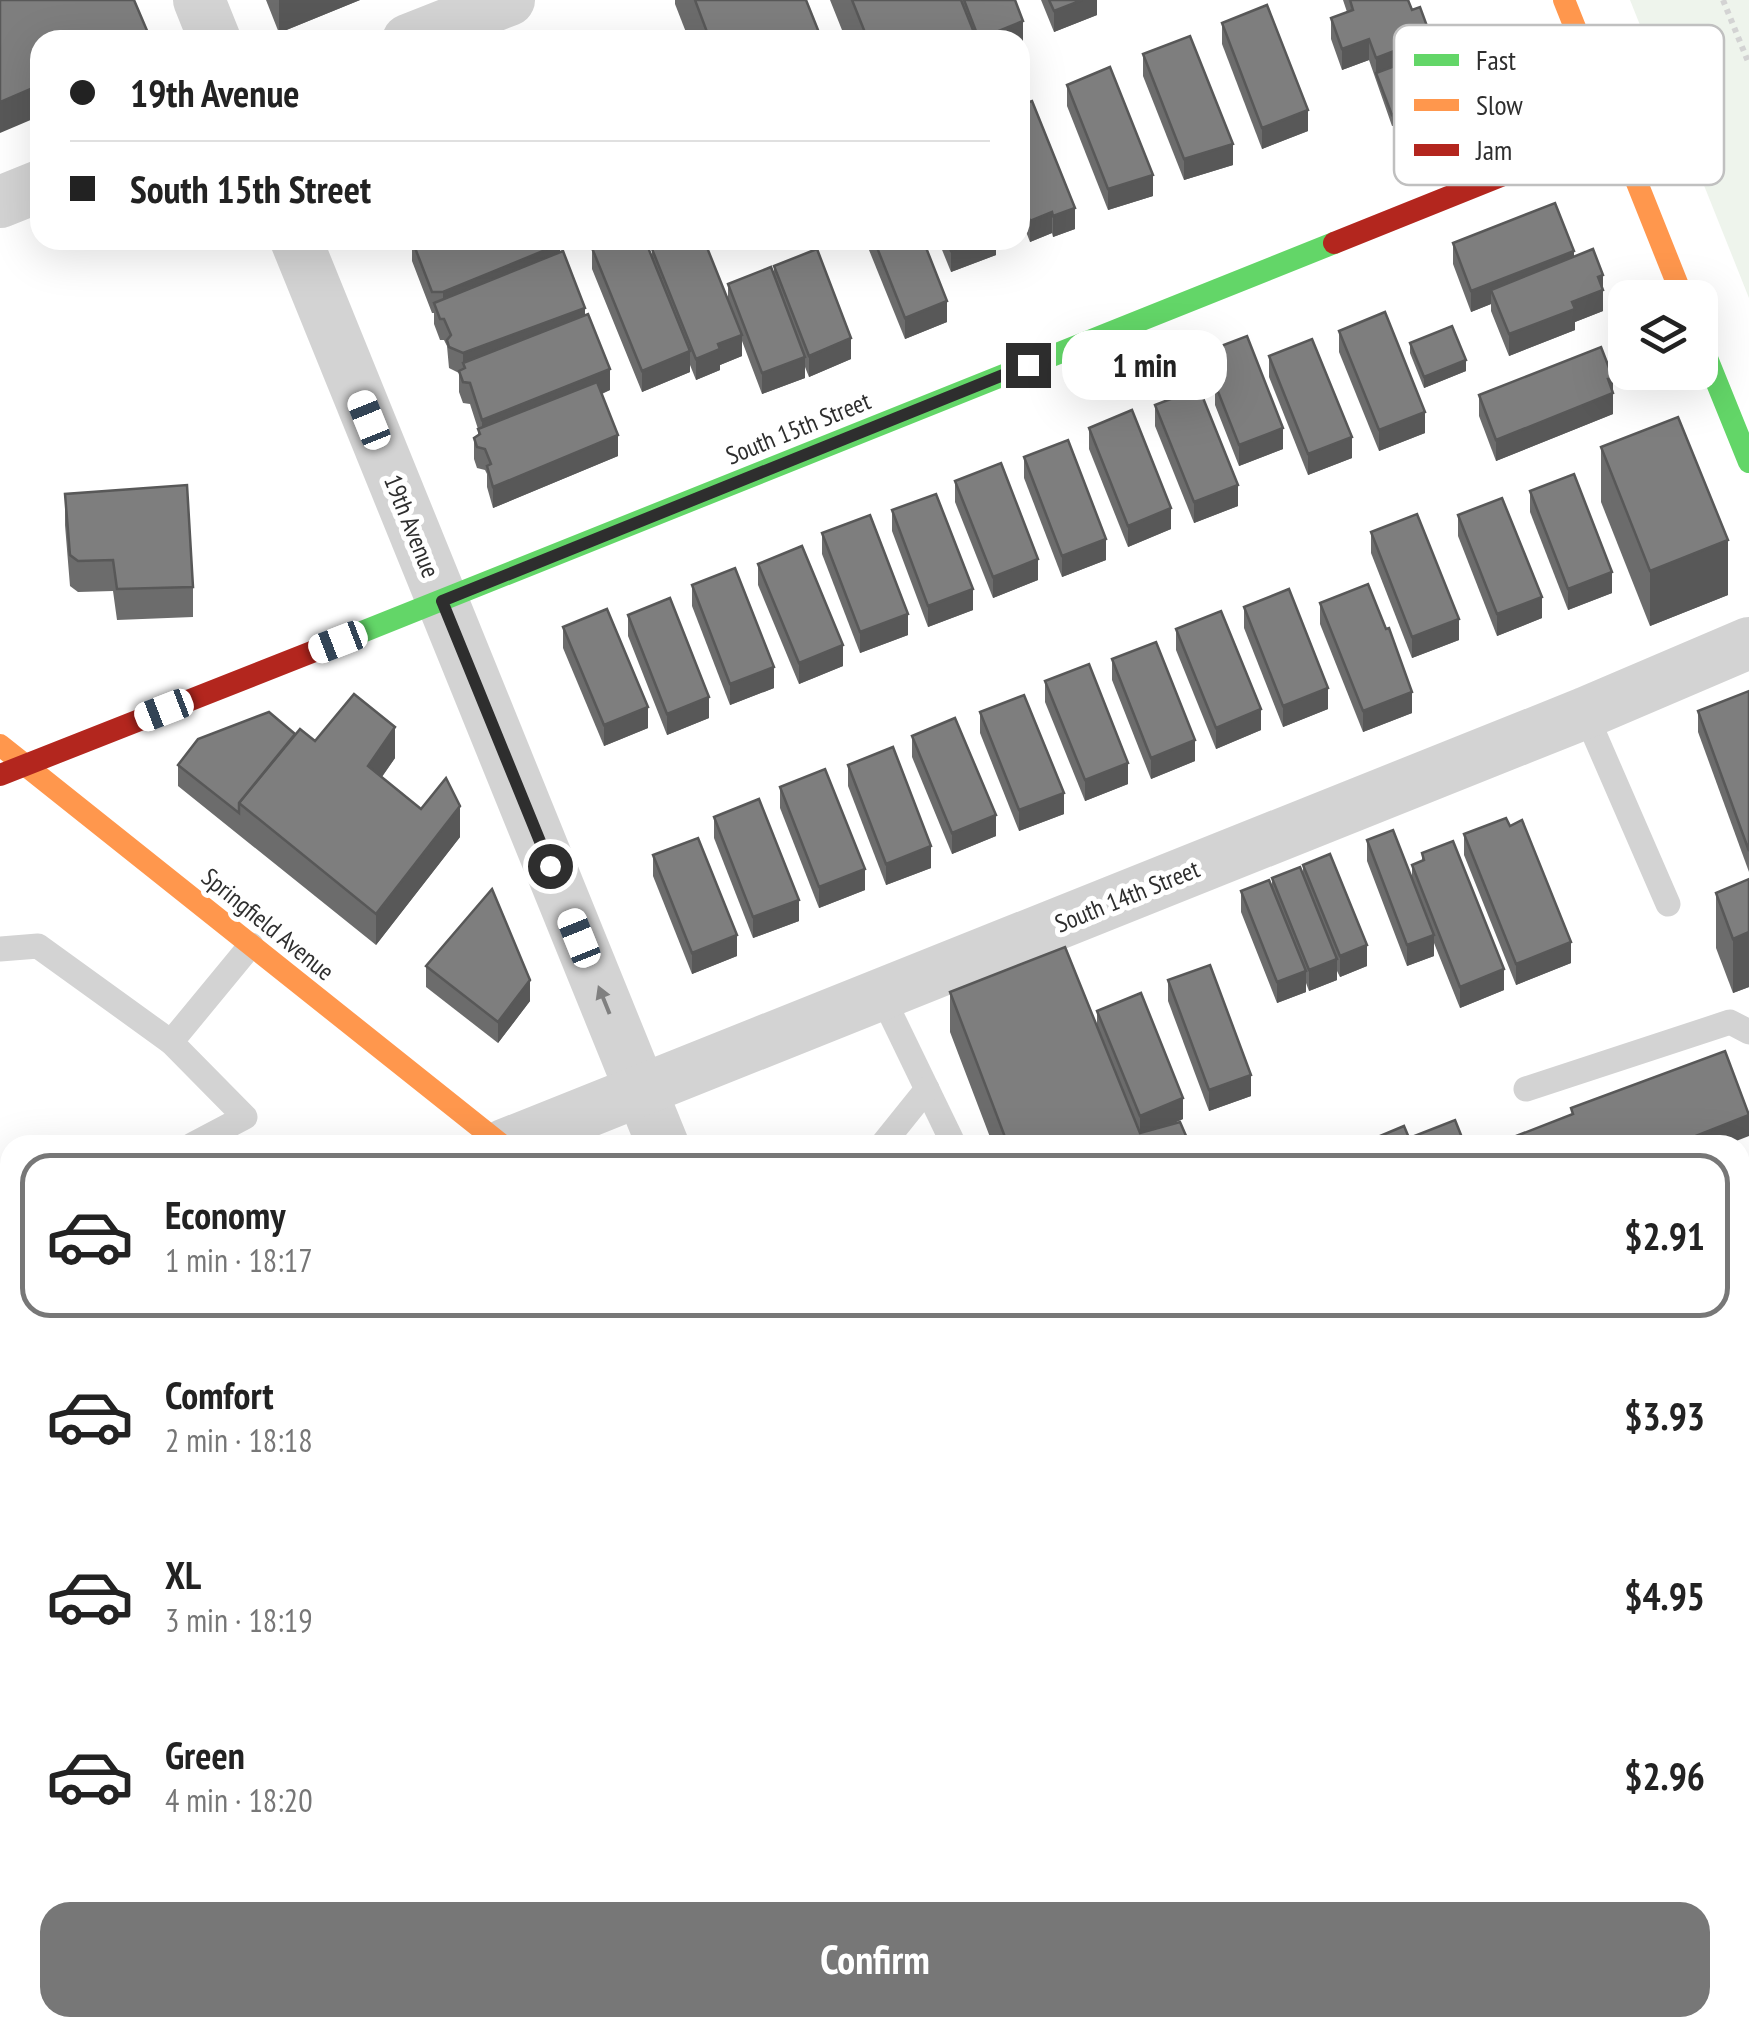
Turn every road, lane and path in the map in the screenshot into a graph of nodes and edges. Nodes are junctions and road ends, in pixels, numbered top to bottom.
1 (199, 0) edge
2 (509, 0) edge
3 (1564, 0) edge
4 (1723, 0) edge
5 (1574, 25) edge
6 (211, 30) edge
7 (433, 30) edge
8 (1749, 64) edge
9 (1478, 185) edge
10 (1637, 185) edge
11 (30, 190) edge
12 (0, 202) edge
13 (300, 250) edge
14 (1675, 280) edge
15 (1718, 385) edge
16 (1749, 462) edge
17 (442, 601) junction
18 (1749, 644) edge
19 (1586, 713) junction
20 (0, 746) edge
21 (24, 765) junction
22 (0, 775) edge
23 (1668, 904) dead end
24 (251, 945) junction
25 (0, 949) edge
26 (881, 994) junction
27 (1749, 1032) edge
28 (171, 1042) junction
29 (1526, 1088) dead end
30 (927, 1089) junction
31 (641, 1090) junction
32 (211, 1135) edge
33 (490, 1135) edge
34 (528, 1135) edge
35 (659, 1135) edge
36 (890, 1135) edge
37 (949, 1135) edge

1 - 6 street
2 - 7 street
3 - 5 street
4 - 8 path
9 - 17 street, South 15th Street
10 - 14 street
11 - 12 street
13 - 17 street, 19th Avenue
15 - 16 street
17 - 21 street, South 15th Street
31 -> 17 street, 19th Avenue
18 - 19 street, South 14th Street
19 - 23 lane
19 - 26 street, South 14th Street
20 - 21 street, Springfield Avenue
21 - 22 street, South 15th Street
21 - 24 street, Springfield Avenue
24 - 28 lane
24 - 33 street, Springfield Avenue
25 - 28 lane
26 - 30 lane
26 - 31 street, South 14th Street
27 - 29 lane
28 - 32 lane
30 - 36 lane
30 - 37 lane
31 - 34 street, South 14th Street
31 - 35 street, 19th Avenue

